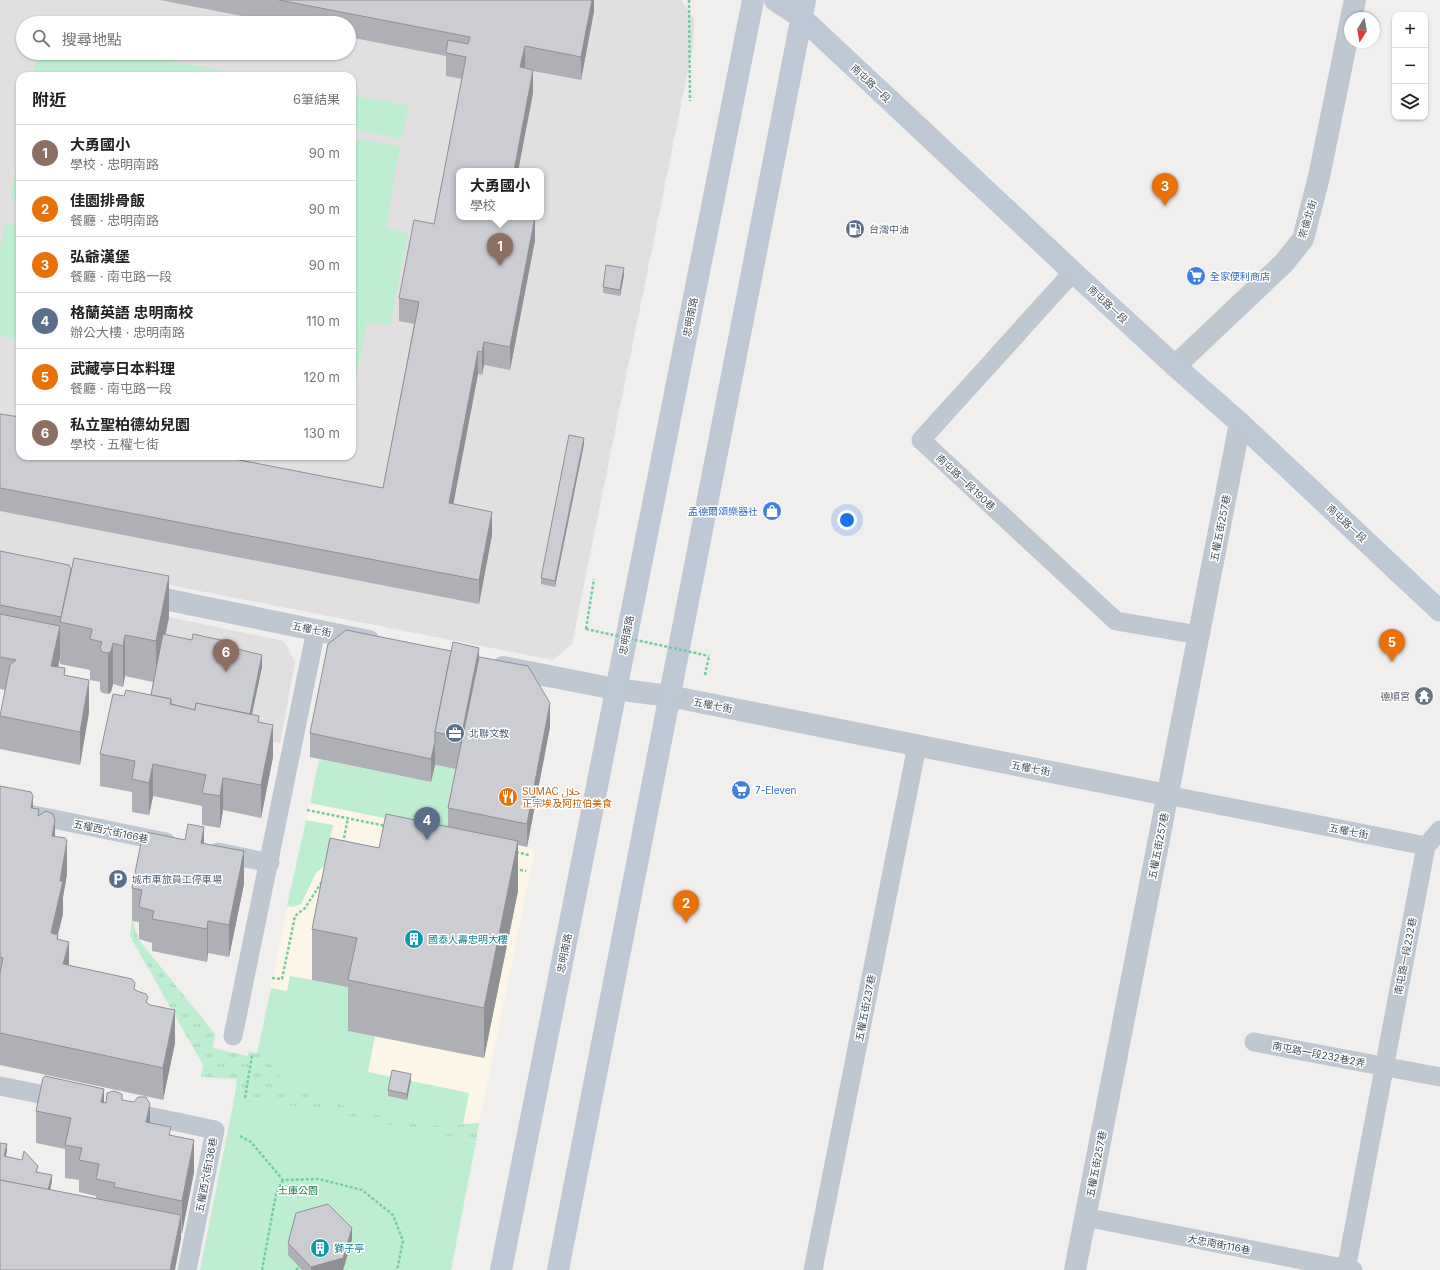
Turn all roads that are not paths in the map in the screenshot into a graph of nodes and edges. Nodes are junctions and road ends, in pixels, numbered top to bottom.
1 (753, 0) edge
2 (775, 0) edge
3 (1355, 0) edge
4 (803, 9) edge
5 (1352, 12) edge
6 (1345, 48) edge
7 (1073, 272) junction
8 (1175, 366) junction
9 (1240, 423) junction
10 (121, 590) edge
11 (1440, 611) edge
12 (316, 630) junction
13 (1199, 635) junction
14 (385, 644) edge
15 (485, 663) edge
16 (615, 689) junction
17 (669, 696) junction
18 (918, 746) junction
19 (1168, 795) junction
20 (0, 808) edge
21 (1440, 830) edge
22 (1426, 846) junction
23 (270, 863) junction
24 (233, 1036) dead end
25 (1254, 1042) dead end
26 (1384, 1066) junction
27 (1440, 1077) edge
28 (0, 1086) edge
29 (80, 1102) edge
30 (111, 1108) edge
31 (1085, 1217) junction
32 (187, 1270) edge
33 (501, 1270) edge
34 (558, 1270) edge
35 (813, 1270) edge
36 (1075, 1270) edge
37 (1348, 1270) edge

1 - 16 main road, 忠明南路
2 - 4 main road, 南屯路一段
3 - 5 street
4 - 7 main road, 南屯路一段
4 - 17 main road
6 - 8 street, 崇倫北街
7 - 8 main road, 南屯路一段
7 - 13 lane, 南屯路一段190巷
8 - 9 main road, 南屯路一段
9 - 11 main road, 南屯路一段
9 - 13 street, 五權五街257巷
10 - 12 street, 五權七街
12 - 14 street, 五權七街
12 - 23 lane
13 - 19 street, 五權五街257巷
15 - 16 street, 五權七街
16 - 17 street, 五權七街
16 - 33 main road, 忠明南路
17 - 18 street, 五權七街
17 - 34 main road
18 - 19 street, 五權七街
18 - 35 lane, 五權五街237巷
19 - 22 lane, 五權七街
19 - 31 street, 五權五街257巷
20 - 23 lane, 五權西六街166巷
21 - 22 lane
22 - 26 lane, 南屯路一段232巷
23 - 24 lane
25 - 26 lane, 南屯路一段232巷2弄
26 - 27 lane
26 - 37 lane, 南屯路一段232巷
28 - 29 lane
30 - 32 lane, 五權西六街136巷
31 - 36 street, 五權五街257巷
31 - 37 lane, 大忠南街116巷

